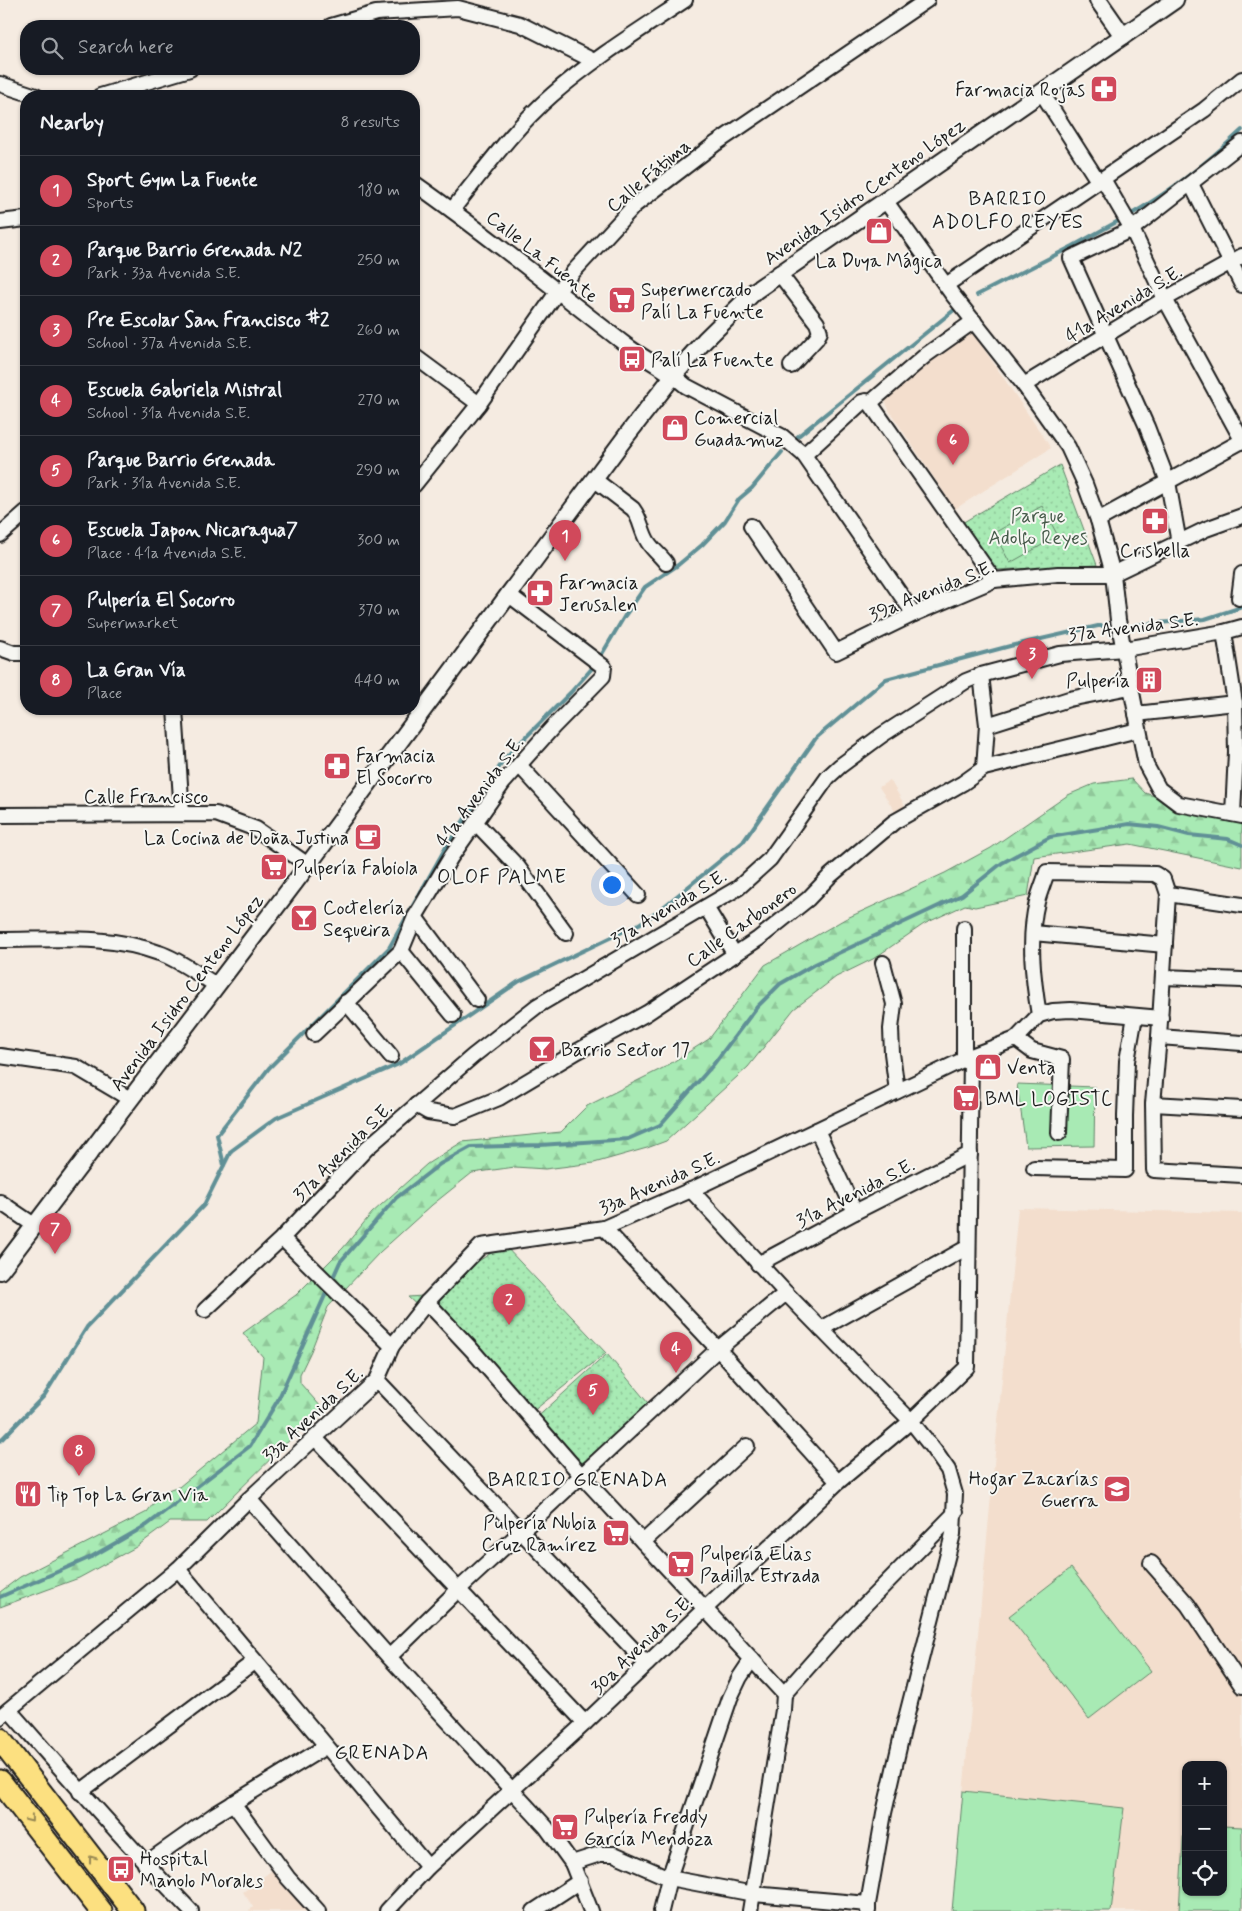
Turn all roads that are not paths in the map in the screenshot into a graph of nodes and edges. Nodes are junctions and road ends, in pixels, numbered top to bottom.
1 (686, 0) edge
2 (927, 0) edge
3 (1098, 0) edge
4 (1175, 0) edge
5 (350, 20) edge
6 (1123, 36) junction
7 (594, 61) junction
8 (170, 75) edge
9 (1242, 78) edge
10 (0, 84) edge
11 (120, 90) edge
12 (20, 91) edge
13 (1042, 93) junction
14 (1242, 143) edge
15 (1101, 180) junction
16 (1191, 184) junction
17 (420, 187) edge
18 (885, 200) junction
19 (452, 210) junction
20 (20, 220) edge
21 (0, 222) edge
22 (1132, 229) junction
23 (1236, 259) edge
24 (779, 273) junction
25 (946, 285) junction
26 (1242, 285) edge
27 (558, 291) junction
28 (1165, 298) junction
29 (974, 321) junction
30 (1104, 335) junction
31 (420, 360) edge
32 (791, 366) dead end
33 (674, 375) junction
34 (1024, 385) junction
35 (870, 403) junction
36 (479, 404) junction
37 (1242, 440) edge
38 (804, 455) junction
39 (420, 478) edge
40 (594, 480) junction
41 (1168, 482) junction
42 (1242, 516) edge
43 (20, 517) edge
44 (1098, 520) junction
45 (751, 526) dead end
46 (0, 535) edge
47 (1179, 543) junction
48 (666, 563) dead end
49 (1113, 574) junction
50 (1242, 574) edge
51 (994, 580) junction
52 (508, 594) junction
53 (1239, 598) dead end
54 (914, 614) junction
55 (1242, 627) edge
56 (1224, 632) junction
57 (0, 648) edge
58 (1124, 650) junction
59 (20, 653) edge
60 (981, 675) junction
61 (1130, 687) junction
62 (1235, 703) junction
63 (420, 713) edge
64 (1136, 714) junction
65 (175, 715) edge
66 (419, 715) edge
67 (988, 724) junction
68 (1138, 730) junction
69 (1239, 751) edge
70 (519, 765) junction
71 (984, 768) junction
72 (182, 814) junction
73 (0, 815) edge
74 (1238, 815) edge
75 (475, 822) junction
76 (308, 865) junction
77 (1168, 894) junction
78 (638, 895) dead end
79 (1242, 905) edge
80 (706, 907) junction
81 (415, 916) junction
82 (964, 928) dead end
83 (566, 933) dead end
84 (1033, 933) junction
85 (0, 940) edge
86 (1165, 945) junction
87 (402, 951) junction
88 (735, 955) junction
89 (883, 963) dead end
90 (1163, 977) junction
91 (1242, 980) edge
92 (216, 985) junction
93 (477, 1000) dead end
94 (346, 1002) junction
95 (454, 1015) dead end
96 (1038, 1015) junction
97 (1135, 1016) junction
98 (1160, 1018) junction
99 (314, 1034) dead end
100 (1159, 1037) junction
101 (1016, 1039) junction
102 (1242, 1043) edge
103 (0, 1056) edge
104 (391, 1056) dead end
105 (968, 1057) junction
106 (897, 1091) junction
107 (130, 1099) junction
108 (1153, 1104) junction
109 (416, 1105) junction
110 (1242, 1109) edge
111 (817, 1130) junction
112 (1059, 1132) dead end
113 (970, 1154) junction
114 (1034, 1168) dead end
115 (1242, 1175) edge
116 (690, 1190) junction
117 (0, 1202) edge
118 (855, 1212) junction
119 (34, 1225) junction
120 (604, 1228) junction
121 (282, 1238) junction
122 (968, 1247) junction
123 (758, 1264) junction
124 (0, 1271) edge
125 (786, 1293) junction
126 (427, 1302) junction
127 (205, 1310) dead end
128 (821, 1329) junction
129 (392, 1346) junction
130 (718, 1349) junction
131 (378, 1380) junction
132 (911, 1421) junction
133 (315, 1438) junction
134 (748, 1446) dead end
135 (581, 1475) junction
136 (838, 1482) junction
137 (249, 1499) junction
138 (956, 1512) junction
139 (522, 1532) junction
140 (643, 1542) junction
141 (1151, 1563) dead end
142 (178, 1569) junction
143 (459, 1589) junction
144 (705, 1608) junction
145 (389, 1657) junction
146 (752, 1659) junction
147 (255, 1661) junction
148 (647, 1664) junction
149 (1242, 1686) edge
150 (784, 1694) junction
151 (5, 1713) edge
152 (585, 1723) junction
153 (0, 1739) edge
154 (325, 1747) junction
155 (0, 1781) edge
156 (511, 1790) junction
157 (80, 1792) junction
158 (233, 1803) junction
159 (572, 1863) junction
160 (146, 1864) junction
161 (428, 1868) junction
162 (669, 1878) junction
163 (580, 1881) junction
164 (754, 1894) junction
165 (868, 1907) edge
166 (102, 1911) edge
167 (133, 1911) edge
168 (191, 1911) edge
169 (318, 1911) edge
170 (387, 1911) edge
171 (534, 1911) edge
172 (591, 1911) edge
173 (661, 1911) edge
174 (750, 1911) edge

1 - 7 street
2 - 27 street, Calle Fátima
3 - 6 street
4 - 6 street, Avenida Isidro Centeno López
5 - 7 street
6 - 13 street, Avenida Isidro Centeno López
7 - 19 street
8 - 11 street
9 - 15 street
10 - 12 street
13 - 15 street
13 - 18 street, Avenida Isidro Centeno López
14 - 16 street
15 - 22 street
15 - 25 street
16 - 22 street
16 - 23 street
17 - 19 street, Calle La Fuente
18 - 24 street, Avenida Isidro Centeno López
18 - 25 street
19 - 27 street, Calle La Fuente
20 - 21 street
22 - 28 street
22 - 30 street
23 - 26 street
23 - 28 street, 41a Avenida S.E.
24 - 32 street
24 - 33 street, Avenida Isidro Centeno López
25 - 29 street
27 - 33 street, Calle La Fuente
27 - 36 street, Calle Fátima
28 - 30 street, 41a Avenida S.E.
28 - 37 street
29 - 34 street
29 - 35 street
30 - 34 street, 41a Avenida S.E.
30 - 41 street
31 - 36 street
33 - 38 street, Calle La Fuente
33 - 40 street, Avenida Isidro Centeno López
34 - 44 street
35 - 38 street
35 - 51 street
36 - 39 street, Calle Fátima
37 - 41 street
38 - 54 street, Calle La Fuente
40 - 48 street
40 - 52 street, Avenida Isidro Centeno López
41 - 44 street
41 - 47 street
42 - 47 street, 39a Avenida S.E.
43 - 46 street
44 - 49 street
45 - 54 street, 39a Avenida S.E.
47 - 49 street, 39a Avenida S.E.
49 - 51 street, 39a Avenida S.E.
49 - 58 street
50 - 53 street
51 - 54 street, 39a Avenida S.E.
52 - 63 street, Avenida Isidro Centeno López
52 - 70 street, 41a Avenida S.E.
55 - 56 street, 37a Avenida S.E.
56 - 58 street, 37a Avenida S.E.
56 - 62 street
57 - 59 street
58 - 60 street, 37a Avenida S.E.
58 - 61 street
60 - 67 street
60 - 80 street, 37a Avenida S.E.
61 - 64 street
61 - 67 street
62 - 64 street
62 - 69 street
64 - 68 street
65 - 72 street
66 - 76 street, Avenida Isidro Centeno López
67 - 71 street
68 - 71 street, Calle Carbonero
68 - 74 street
69 - 74 street
70 - 75 street, 41a Avenida S.E.
70 - 78 street
71 - 88 street, Calle Carbonero
72 - 73 street, Calle Francisco
72 - 76 street, Calle Francisco
75 - 81 street, 41a Avenida S.E.
75 - 83 street
76 - 92 street, Avenida Isidro Centeno López
77 - 79 street
77 - 84 street
77 - 86 street
80 - 88 street
80 - 109 street, 37a Avenida S.E.
81 - 87 street, 41a Avenida S.E.
81 - 93 street
82 - 105 street
84 - 86 street
84 - 96 street
85 - 92 street
86 - 90 street
87 - 94 street, 41a Avenida S.E.
87 - 95 street
88 - 109 street, Calle Carbonero
89 - 106 street
90 - 91 street
90 - 98 street
92 - 107 street, Avenida Isidro Centeno López
94 - 99 street, 41a Avenida S.E.
94 - 104 street
96 - 97 street
96 - 101 street, 33a Avenida S.E.
97 - 98 street
97 - 114 street
98 - 100 street
100 - 102 street
100 - 108 street
101 - 105 street, 33a Avenida S.E.
101 - 112 street
103 - 107 street
105 - 106 street, 33a Avenida S.E.
105 - 113 street
106 - 111 street, 33a Avenida S.E.
107 - 119 street, Avenida Isidro Centeno López
108 - 110 street
108 - 115 street
109 - 121 street, 37a Avenida S.E.
111 - 116 street, 33a Avenida S.E.
111 - 118 street
113 - 118 street, 31a Avenida S.E.
113 - 122 street
116 - 120 street, 33a Avenida S.E.
116 - 123 street
117 - 119 street
118 - 123 street, 31a Avenida S.E.
119 - 124 street, Avenida Isidro Centeno López
120 - 126 street, 33a Avenida S.E.
120 - 130 street
121 - 127 street, 37a Avenida S.E.
121 - 129 street
122 - 128 street
122 - 132 street, 30a Avenida S.E.
123 - 125 street
125 - 128 street
125 - 130 street
126 - 129 street, 33a Avenida S.E.
126 - 135 street
128 - 132 street
129 - 131 street, 33a Avenida S.E.
130 - 135 street
130 - 136 street
131 - 133 street, 33a Avenida S.E.
131 - 139 street
132 - 136 street, 30a Avenida S.E.
132 - 138 street
133 - 137 street, 33a Avenida S.E.
133 - 143 street
134 - 140 street
135 - 139 street
135 - 140 street
136 - 144 street, 30a Avenida S.E.
137 - 142 street, 33a Avenida S.E.
137 - 145 street
138 - 150 street
138 - 165 street
139 - 143 street
139 - 148 street
140 - 144 street
141 - 149 street
142 - 147 street
142 - 151 street, 33a Avenida S.E.
143 - 145 street
143 - 152 street
144 - 146 street
144 - 148 street, 30a Avenida S.E.
145 - 156 street
146 - 150 street
146 - 162 street
147 - 154 street
147 - 157 street
148 - 152 street, 30a Avenida S.E.
150 - 164 street
151 - 157 street
152 - 156 street, 30a Avenida S.E.
167 -> 153 main road
154 - 158 street
154 - 161 street
155 -> 166 main road
156 - 159 street
156 - 161 street, 30a Avenida S.E.
157 - 160 street
158 - 160 street
158 - 169 street
159 - 162 street
159 - 163 street
160 - 168 street
161 - 170 street, 30a Avenida S.E.
162 - 164 street
162 - 173 street
163 - 171 street
163 - 172 street
164 - 165 street
164 - 174 street

